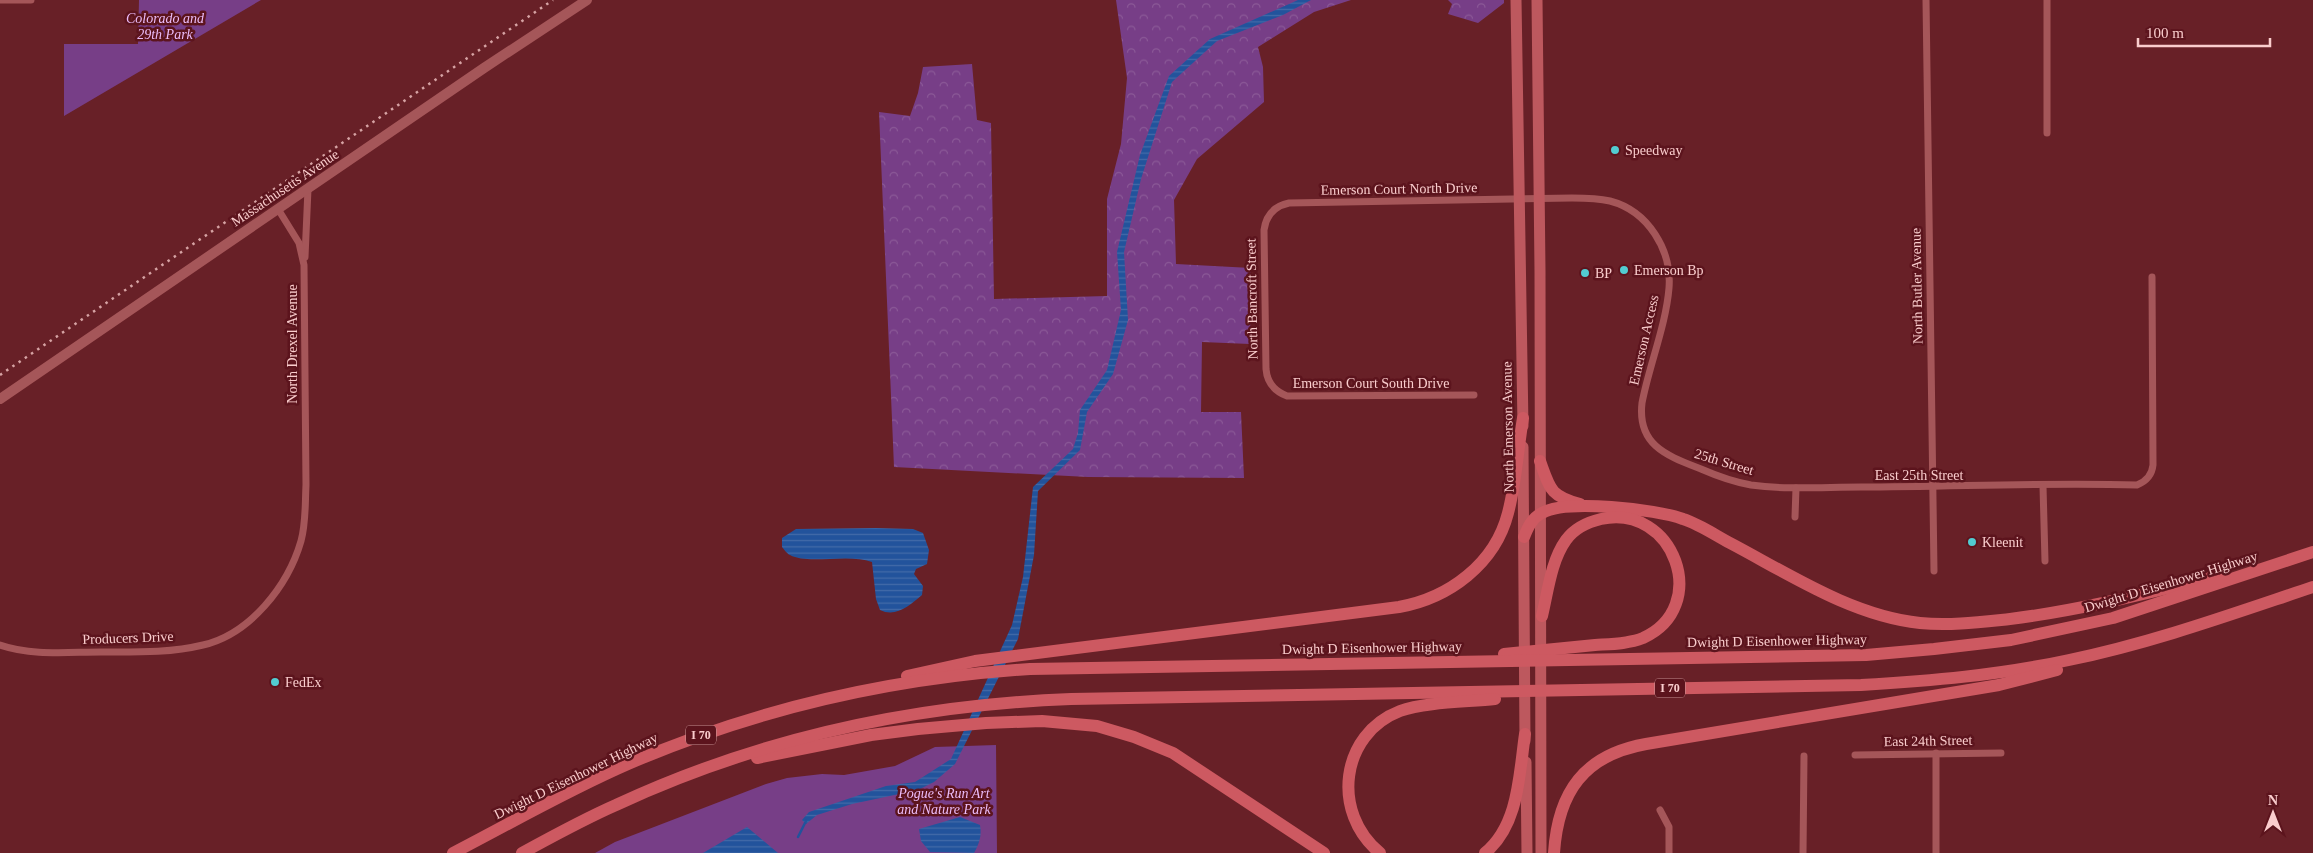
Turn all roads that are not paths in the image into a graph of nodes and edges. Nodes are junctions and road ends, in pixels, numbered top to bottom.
1 (0, 0) edge
2 (31, 0) edge
3 (587, 0) edge
4 (1516, 0) edge
5 (1537, 0) edge
6 (1926, 0) edge
7 (2047, 0) edge
8 (2047, 133) dead end
9 (308, 189) junction
10 (1529, 199) junction
11 (278, 209) junction
12 (1272, 211) joint
13 (304, 265) junction
14 (2152, 277) dead end
15 (1272, 387) joint
16 (1474, 395) dead end
17 (0, 399) edge
18 (1523, 418) junction
19 (1651, 442) joint
20 (1540, 461) junction
21 (306, 485) joint
22 (2043, 486) junction
23 (1796, 488) junction
24 (1932, 488) junction
25 (1589, 507) junction
26 (1541, 514) junction
27 (1795, 517) dead end
28 (1524, 537) junction
29 (2313, 552) edge
30 (2046, 561) dead end
31 (1934, 571) dead end
32 (2313, 587) edge
33 (1542, 616) junction
34 (0, 645) edge
35 (2132, 645) junction
36 (1405, 663) junction
37 (1579, 690) junction
38 (831, 698) junction
39 (1525, 734) junction
40 (1936, 753) junction
41 (2000, 753) dead end
42 (1855, 755) dead end
43 (1804, 756) dead end
44 (690, 774) junction
45 (1660, 810) dead end
46 (453, 853) edge
47 (522, 853) edge
48 (1324, 853) edge
49 (1380, 853) edge
50 (1485, 853) edge
51 (1527, 853) edge
52 (1541, 853) edge
53 (1554, 853) edge
54 (1669, 853) edge
55 (1803, 853) edge
56 (1936, 853) edge

1 - 2 street
3 - 9 main road, Massachusetts Avenue
4 - 10 main road, North Emerson Avenue
5 - 10 main road, North Emerson Avenue
6 - 24 street, North Butler Avenue
7 - 8 street
9 - 11 main road, Massachusetts Avenue
9 - 13 street
10 - 12 street, Emerson Court North Drive
10 - 18 main road, North Emerson Avenue
10 - 19 street, Emerson Access
10 - 20 main road, North Emerson Avenue
11 - 13 street, North Drexel Avenue
11 - 17 main road, Massachusetts Avenue
12 - 15 street, North Bancroft Street
13 - 21 street, North Drexel Avenue
14 - 22 street, East 25th Street
15 - 16 street, Emerson Court South Drive
18 - 28 main road, North Emerson Avenue
18 - 38 highway
19 - 23 street, 25th Street
20 - 25 highway
20 - 26 main road, North Emerson Avenue
21 - 34 street, Producers Drive
22 - 24 street, East 25th Street
22 - 30 street
23 - 24 street, East 25th Street
23 - 27 street
24 - 31 street, North Butler Avenue
25 - 26 highway
25 - 29 highway
26 - 28 highway
26 - 33 main road, North Emerson Avenue
28 - 39 main road, North Emerson Avenue
29 - 36 highway, Dwight D Eisenhower Highway / I 70
32 - 35 highway, I 70
33 - 36 highway
33 - 52 main road, North Emerson Avenue
35 - 37 highway, I 70
35 - 53 highway
36 - 38 highway, Dwight D Eisenhower Highway / I 70
37 - 44 highway, I 70
37 - 49 highway
38 - 46 highway, Dwight D Eisenhower Highway / I 70
39 - 50 highway
39 - 51 main road, North Emerson Avenue
40 - 41 street, East 24th Street
40 - 42 street, East 24th Street
40 - 56 street
43 - 55 street
44 - 47 highway, I 70
44 - 48 highway
45 - 54 street

